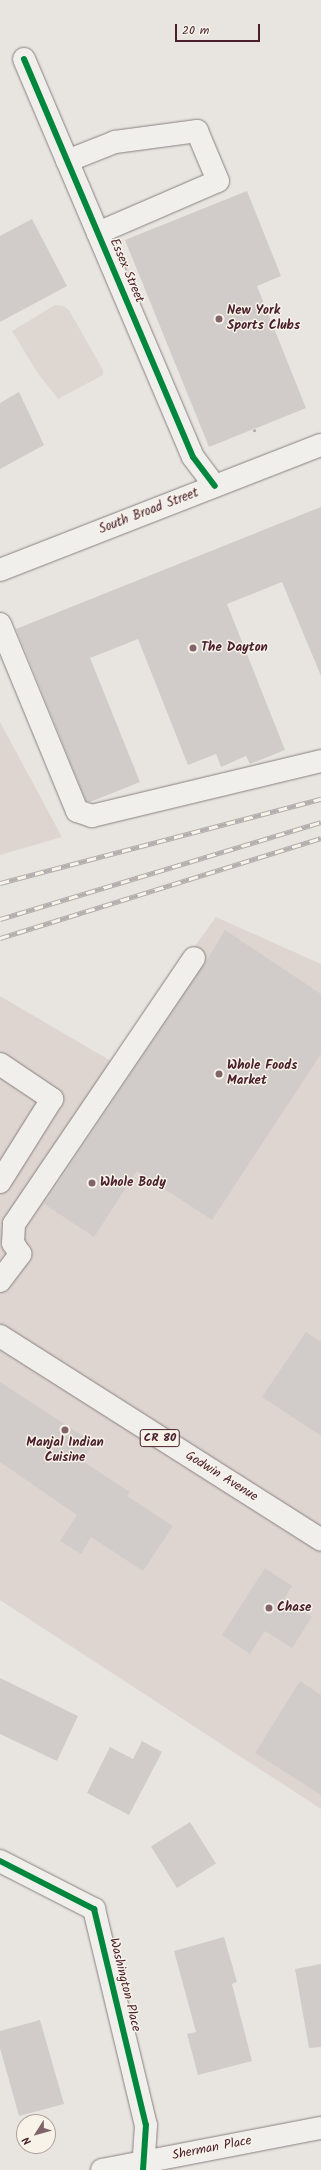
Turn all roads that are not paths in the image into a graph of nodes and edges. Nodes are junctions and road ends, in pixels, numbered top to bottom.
1 (24, 59) dead end
2 (67, 160) junction
3 (98, 233) junction
4 (321, 445) edge
5 (215, 486) junction
6 (0, 570) edge
7 (0, 624) edge
8 (321, 761) edge
9 (194, 958) dead end
10 (0, 1064) edge
11 (0, 1182) edge
12 (0, 1281) edge
13 (0, 1336) edge
14 (321, 1540) edge
15 (0, 1861) edge
16 (321, 2128) edge
17 (144, 2166) edge
18 (102, 2170) edge

1 - 2 street, Essex Street
2 - 3 street, Essex Street
2 - 3 street
3 - 5 street, Essex Street
4 - 5 street, South Broad Street
5 - 6 street, South Broad Street
7 - 8 street
9 - 12 street
10 - 11 street
13 - 14 street, Godwin Avenue / CR 80
15 - 17 street, Washington Place
16 - 17 street, Sherman Place
17 - 18 street, Sherman Place

